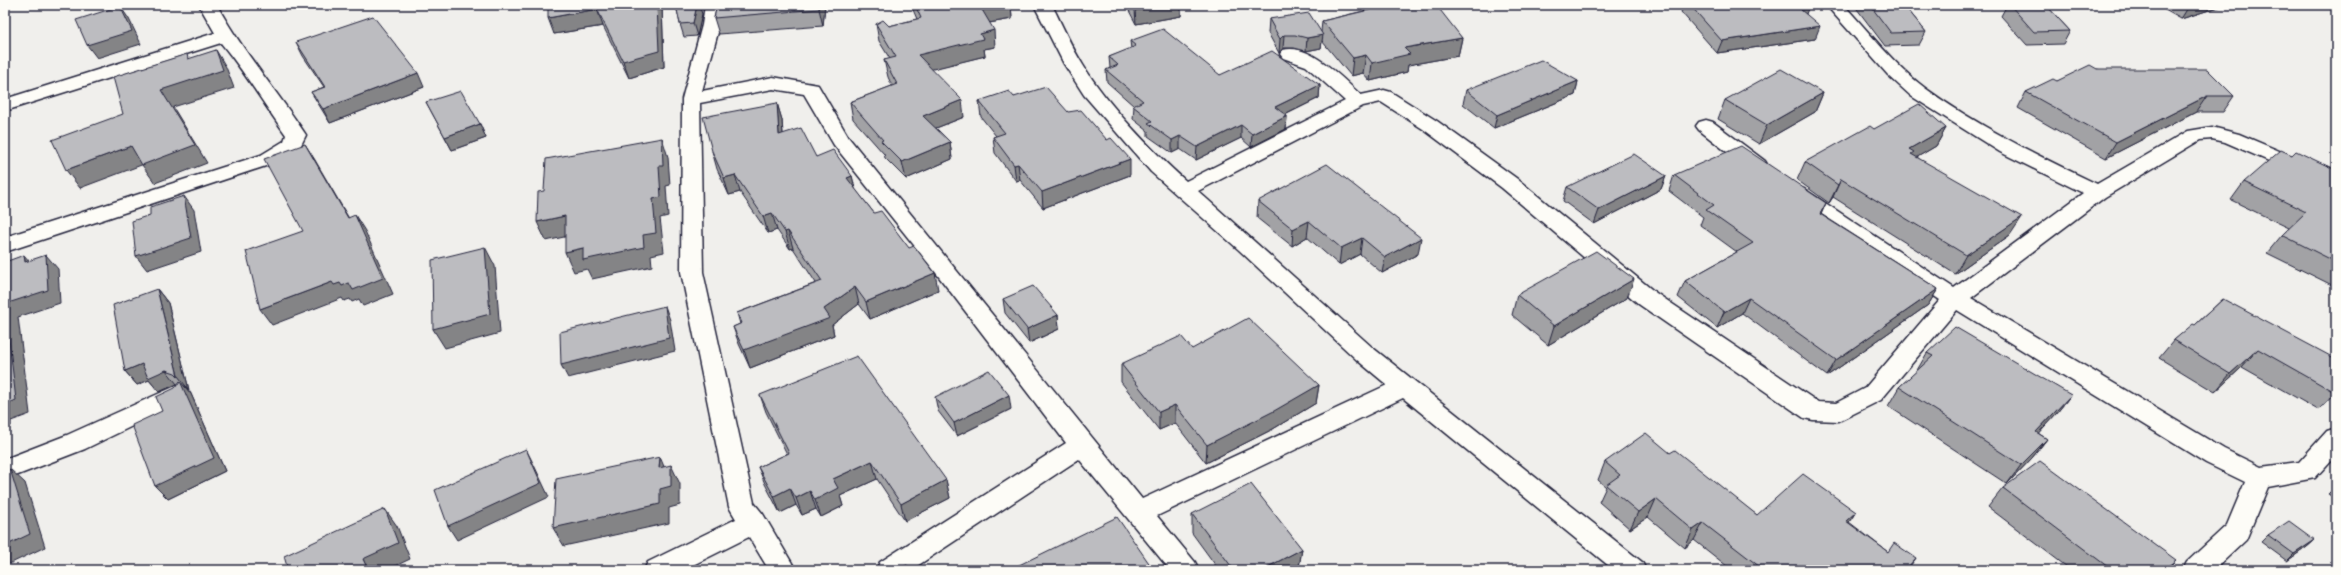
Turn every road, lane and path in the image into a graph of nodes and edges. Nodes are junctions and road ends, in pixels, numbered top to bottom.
1 (208, 5) edge
2 (714, 5) edge
3 (1043, 5) edge
4 (1835, 5) edge
5 (226, 36) junction
6 (1289, 54) dead end
7 (691, 99) junction
8 (1357, 102) junction
9 (5, 105) edge
10 (1706, 126) dead end
11 (2336, 183) edge
12 (1184, 190) junction
13 (2098, 192) junction
14 (5, 245) edge
15 (1955, 298) junction
16 (1404, 387) junction
17 (178, 394) edge
18 (2336, 438) edge
19 (1082, 444) junction
20 (5, 470) edge
21 (2259, 478) junction
22 (1138, 513) junction
23 (754, 522) junction
24 (656, 570) edge
25 (783, 570) edge
26 (889, 570) edge
27 (1186, 570) edge
28 (1633, 570) edge
29 (2196, 570) edge

1 - 5 street
2 - 7 street
3 - 12 street
4 - 13 street
5 - 9 street
5 - 14 street
6 - 8 street
7 - 19 street
7 - 23 street
8 - 12 street
8 - 15 street
10 - 15 street
11 - 13 street
12 - 16 street
13 - 15 street
15 - 21 street
16 - 22 street
16 - 28 street
17 - 20 street
18 - 21 street
19 - 22 street
19 - 26 street
21 - 29 street
22 - 27 street
23 - 24 street
23 - 25 street

